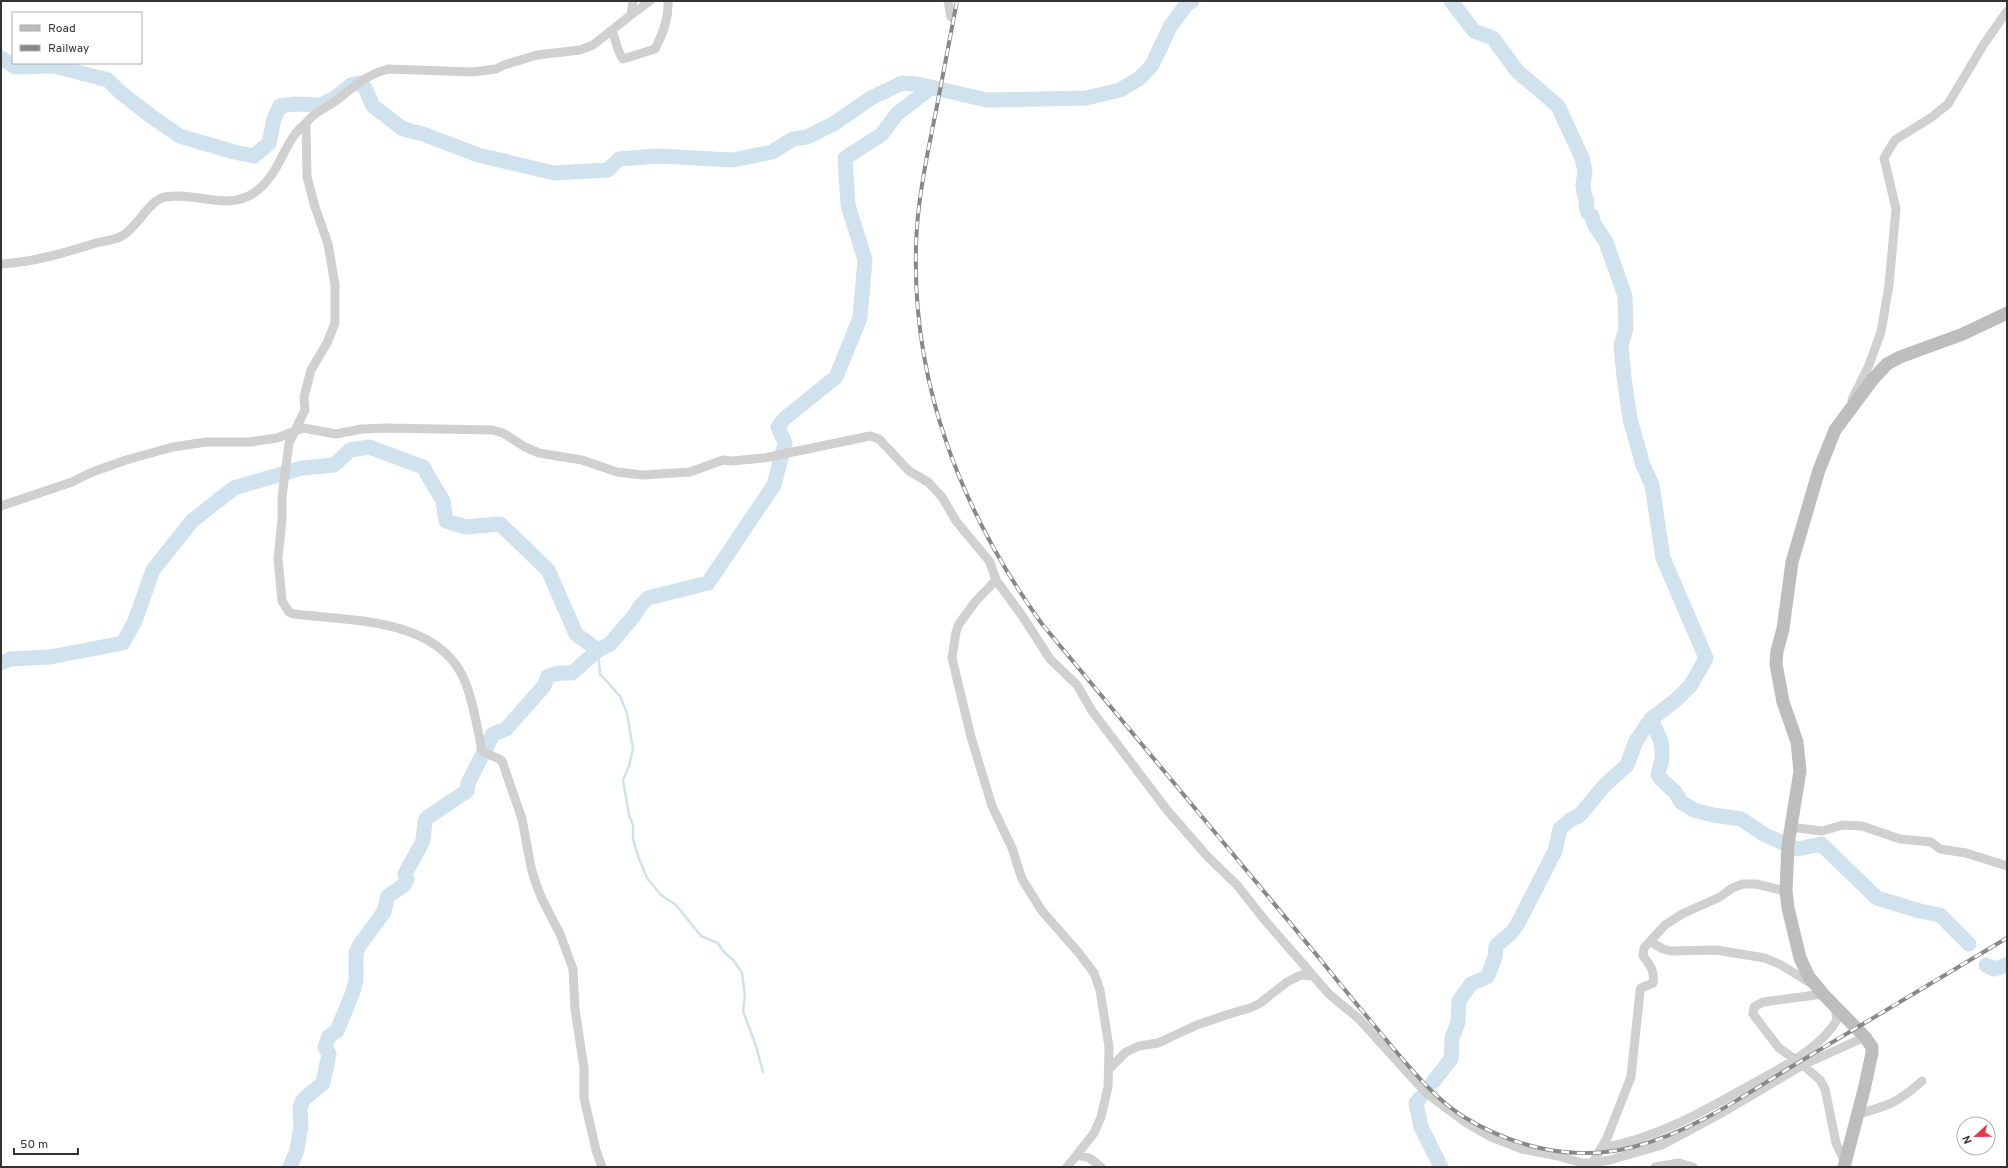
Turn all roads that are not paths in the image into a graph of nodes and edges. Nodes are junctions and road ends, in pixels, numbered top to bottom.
1 (633, 1) edge
2 (650, 1) edge
3 (668, 1) edge
4 (948, 1) edge
5 (2007, 11) edge
6 (631, 15) junction
7 (951, 17) dead end
8 (612, 30) junction
9 (306, 123) junction
10 (1, 264) edge
11 (2007, 313) edge
12 (1846, 413) junction
13 (294, 430) junction
14 (1, 506) edge
15 (996, 580) junction
16 (1790, 827) junction
17 (2007, 866) edge
18 (1786, 891) junction
19 (1651, 942) junction
20 (1313, 976) junction
21 (1819, 991) junction
22 (1835, 1007) junction
23 (1865, 1037) junction
24 (1795, 1058) junction
25 (1803, 1065) junction
26 (1110, 1068) junction
27 (1922, 1082) dead end
28 (1858, 1114) junction
29 (1601, 1148) junction
30 (1076, 1156) junction
31 (1845, 1164) edge
32 (1593, 1166) edge
33 (602, 1167) edge
34 (1067, 1167) edge
35 (1101, 1167) edge
36 (1655, 1167) edge
37 (1693, 1167) edge

1 - 6 street
2 - 6 street
3 - 8 street
4 - 7 street
5 - 12 street
6 - 8 street
8 - 9 street
9 - 10 street
9 - 13 street
11 - 12 street
12 - 16 street
13 - 14 street
13 - 15 street
13 - 33 street
15 - 20 street
15 - 26 street
16 - 17 street
16 - 18 street
18 - 19 street
18 - 21 street
19 - 21 street
19 - 29 street
20 - 26 street
20 - 32 street
21 - 22 street
21 - 24 street
22 - 23 street
22 - 24 street
23 - 25 street
23 - 28 street
24 - 25 street
24 - 29 street
25 - 31 street
25 - 32 street
26 - 30 street
27 - 28 street
28 - 31 street
29 - 32 street
30 - 34 street
30 - 35 street
36 - 37 street

